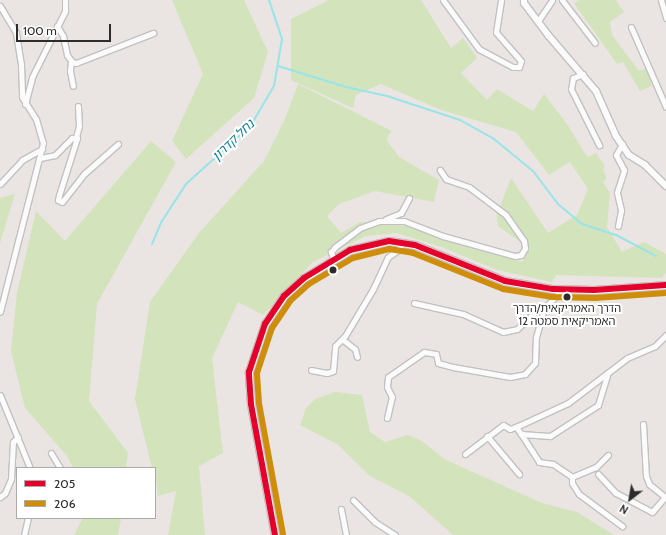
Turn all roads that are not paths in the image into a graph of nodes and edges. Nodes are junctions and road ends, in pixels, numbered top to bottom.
1 (65, 0) edge
2 (443, 0) edge
3 (501, 0) edge
4 (524, 0) edge
5 (552, 0) edge
6 (562, 0) edge
7 (661, 0) edge
8 (0, 6) edge
9 (666, 18) edge
10 (538, 21) junction
11 (57, 26) junction
12 (631, 27) dead end
13 (153, 33) dead end
14 (595, 42) dead end
15 (71, 61) junction
16 (583, 74) junction
17 (73, 86) dead end
18 (25, 105) junction
19 (78, 106) dead end
20 (666, 107) edge
21 (76, 137) junction
22 (118, 144) dead end
23 (622, 144) junction
24 (599, 145) dead end
25 (42, 149) junction
26 (40, 158) junction
27 (440, 170) dead end
28 (0, 184) edge
29 (666, 186) edge
30 (409, 198) dead end
31 (379, 221) junction
32 (618, 226) dead end
33 (402, 243) junction
34 (334, 260) junction
35 (666, 285) edge
36 (562, 289) junction
37 (414, 303) dead end
38 (544, 309) junction
39 (0, 312) edge
40 (666, 335) edge
41 (342, 339) junction
42 (357, 357) dead end
43 (311, 370) dead end
44 (608, 372) junction
45 (0, 394) edge
46 (2, 404) edge
47 (387, 418) dead end
48 (643, 424) dead end
49 (516, 427) junction
50 (521, 434) junction
51 (487, 436) junction
52 (18, 437) junction
53 (51, 453) dead end
54 (465, 454) dead end
55 (608, 454) dead end
56 (30, 467) edge
57 (59, 467) edge
58 (519, 474) dead end
59 (598, 474) dead end
60 (572, 477) junction
61 (0, 497) edge
62 (665, 497) edge
63 (354, 500) dead end
64 (341, 509) dead end
65 (28, 519) edge
66 (622, 526) dead end
67 (24, 535) edge
68 (275, 535) edge
69 (346, 535) edge
70 (395, 535) edge

1 - 11 street
2 - 3 street
4 - 10 street
5 - 10 street
6 - 14 street
7 - 9 street
8 - 18 street
10 - 16 street
11 - 15 street
11 - 18 street
12 - 20 street
13 - 15 street
15 - 17 street
16 - 23 street
16 - 24 street
18 - 25 street
19 - 21 street
21 - 22 street
21 - 26 street
23 - 29 street
23 - 32 street
25 - 26 street
25 - 28 street
26 - 39 street
27 - 31 street
30 - 31 street
31 - 34 street
33 - 34 main road
33 - 36 main road
33 - 41 street
34 - 68 main road
35 - 36 main road
36 - 38 street
37 - 38 street
38 - 47 street
40 - 44 street
41 - 42 street
41 - 43 street
44 - 49 street
44 - 50 street
45 - 46 street
46 - 52 street
48 - 62 street
49 - 50 street
49 - 51 street
50 - 60 street
51 - 54 street
51 - 58 street
52 - 56 street
52 - 61 street
53 - 57 street
55 - 60 street
59 - 62 street
60 - 66 street
63 - 70 street
64 - 69 street
65 - 67 street

